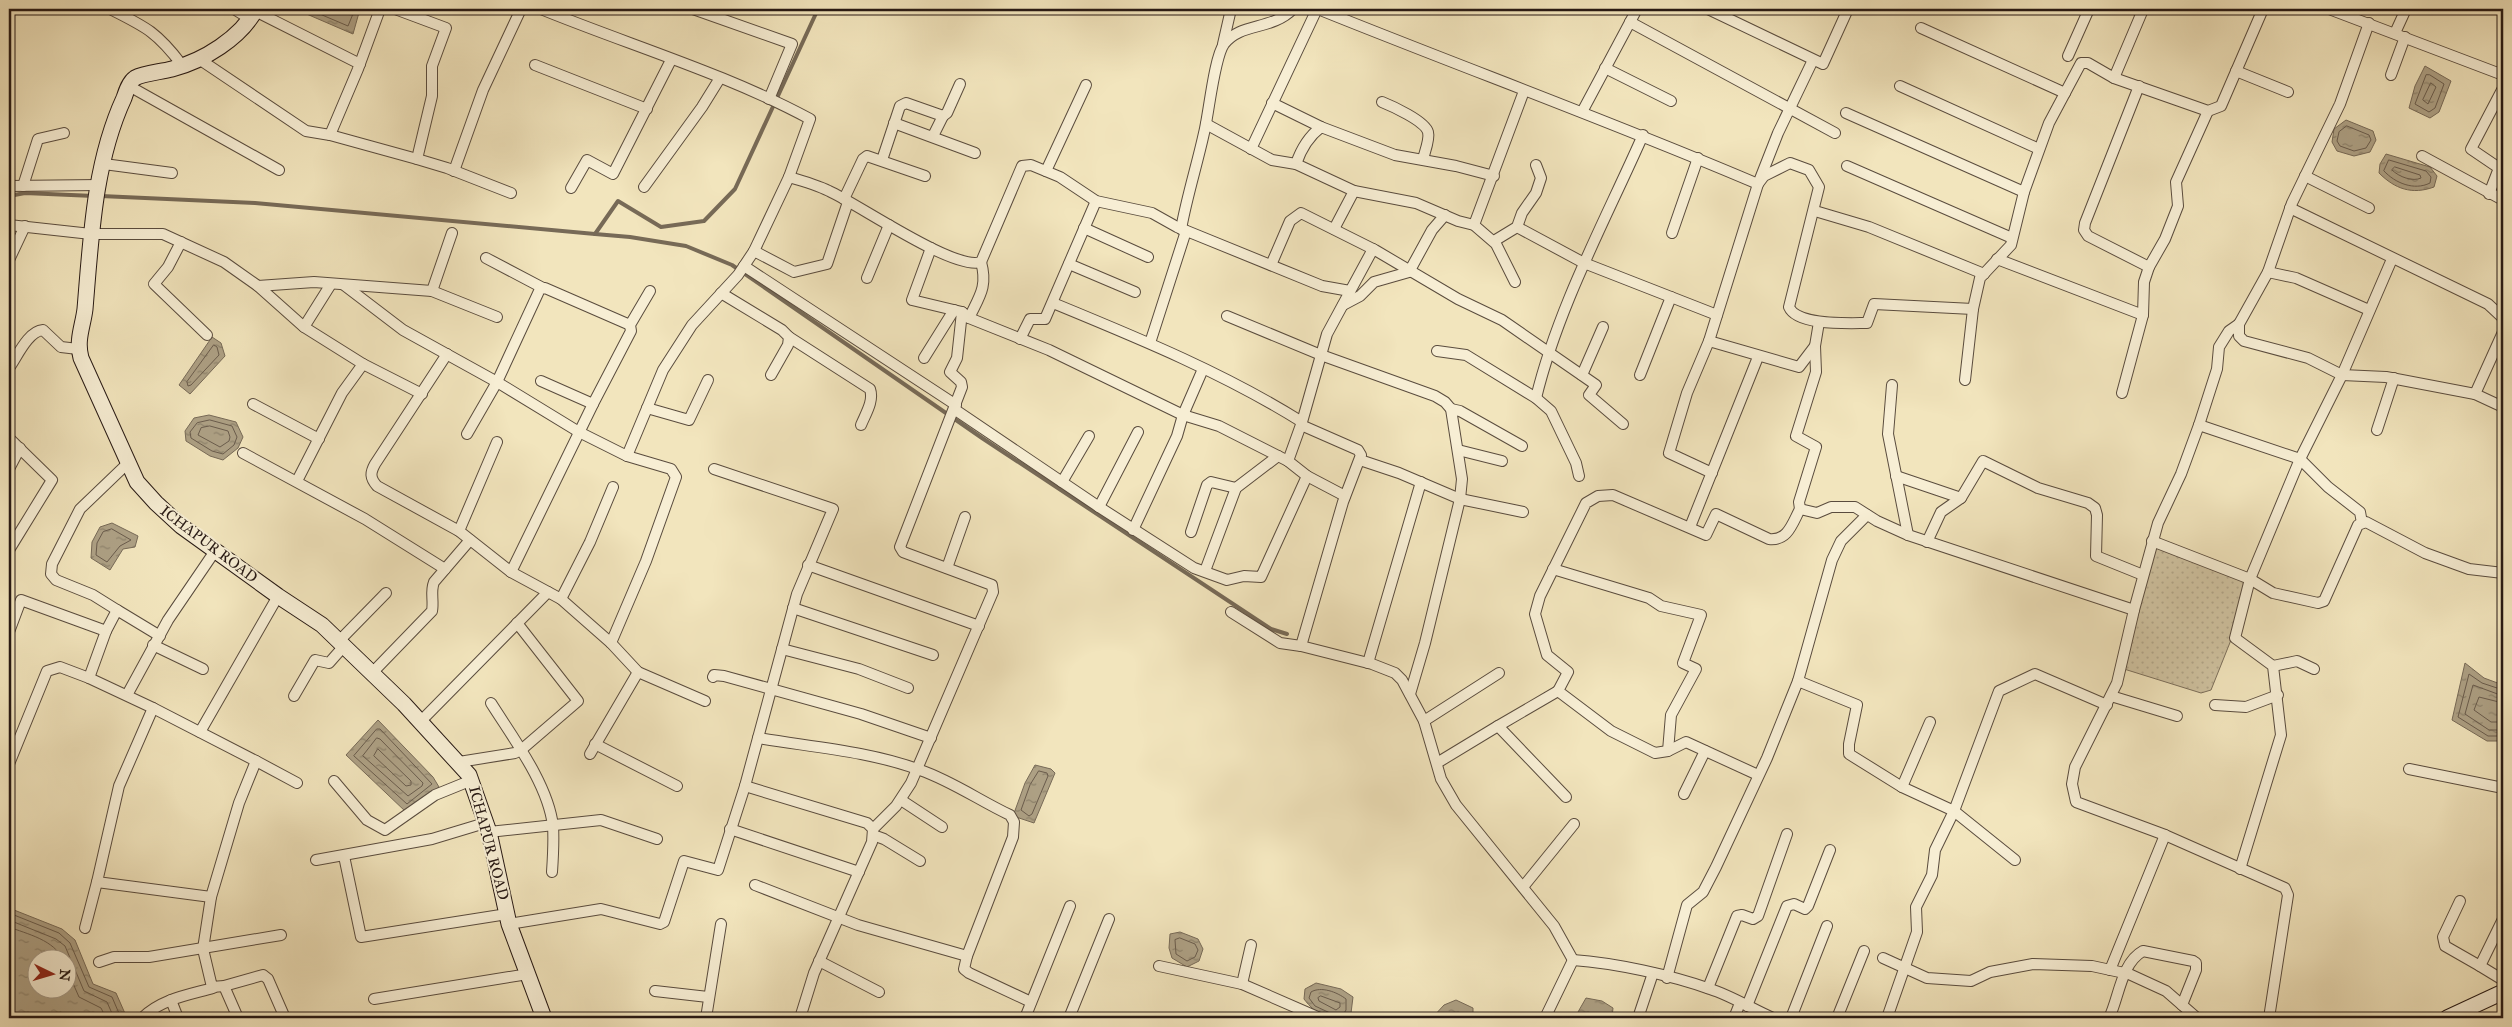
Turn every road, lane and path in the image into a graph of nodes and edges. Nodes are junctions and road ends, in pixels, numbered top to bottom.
1 (110, 9) edge
2 (234, 9) edge
3 (380, 9) edge
4 (396, 9) edge
5 (521, 9) edge
6 (541, 9) edge
7 (693, 9) edge
8 (1232, 9) edge
9 (1293, 9) edge
10 (1317, 9) edge
11 (1637, 9) edge
12 (1708, 9) edge
13 (1848, 9) edge
14 (2089, 9) edge
15 (2134, 9) edge
16 (2263, 9) edge
17 (2329, 9) edge
18 (2406, 9) edge
19 (254, 13) edge
20 (1630, 22) junction
21 (2368, 23) junction
22 (1921, 28) dead end
23 (2395, 33) junction
24 (2405, 37) junction
25 (1223, 44) junction
26 (2068, 56) dead end
27 (199, 59) junction
28 (672, 60) junction
29 (1813, 60) junction
30 (360, 64) junction
31 (535, 65) dead end
32 (182, 66) junction
33 (1606, 68) junction
34 (2236, 71) junction
35 (2391, 75) dead end
36 (2503, 75) edge
37 (720, 78) junction
38 (2114, 78) junction
39 (960, 84) dead end
40 (1086, 85) dead end
41 (129, 86) junction
42 (1900, 86) dead end
43 (2139, 86) junction
44 (2503, 88) edge
45 (1524, 91) junction
46 (2288, 92) dead end
47 (2065, 94) junction
48 (773, 101) junction
49 (1382, 102) dead end
50 (1671, 102) dead end
51 (1272, 103) junction
52 (647, 109) junction
53 (1789, 109) junction
54 (2208, 111) junction
55 (1582, 112) junction
56 (1846, 113) dead end
57 (943, 116) junction
58 (894, 123) junction
59 (1206, 124) junction
60 (1321, 127) junction
61 (64, 133) dead end
62 (1835, 133) dead end
63 (330, 135) junction
64 (1643, 135) junction
65 (933, 136) junction
66 (1251, 149) junction
67 (2039, 149) junction
68 (975, 153) dead end
69 (2422, 156) dead end
70 (1698, 158) junction
71 (417, 159) junction
72 (1424, 159) junction
73 (882, 160) junction
74 (104, 164) junction
75 (1296, 164) junction
76 (1536, 165) dead end
77 (1847, 166) dead end
78 (280, 170) dead end
79 (454, 171) junction
80 (1046, 171) junction
81 (172, 173) dead end
82 (925, 176) dead end
83 (1494, 176) junction
84 (2305, 176) junction
85 (789, 177) junction
86 (1758, 184) junction
87 (9, 186) edge
88 (23, 186) junction
89 (644, 186) dead end
90 (571, 188) dead end
91 (1354, 191) junction
92 (2024, 192) junction
93 (511, 193) dead end
94 (2489, 194) junction
95 (97, 195) junction
96 (2503, 200) edge
97 (846, 201) junction
98 (1096, 201) junction
99 (2290, 208) junction
100 (2369, 208) dead end
101 (1815, 210) junction
102 (1445, 214) junction
103 (9, 225) edge
104 (889, 225) junction
105 (1474, 225) junction
106 (25, 226) junction
107 (1517, 227) junction
108 (1084, 228) junction
109 (1334, 229) junction
110 (1184, 230) junction
111 (452, 233) dead end
112 (91, 234) junction
113 (1672, 234) dead end
114 (2012, 238) junction
115 (1494, 241) junction
116 (181, 242) junction
117 (930, 248) junction
118 (1372, 249) junction
119 (754, 251) junction
120 (1148, 257) dead end
121 (486, 258) dead end
122 (1998, 258) junction
123 (2392, 259) junction
124 (9, 260) edge
125 (981, 262) junction
126 (1584, 263) junction
127 (1069, 264) junction
128 (1271, 265) junction
129 (2149, 267) junction
130 (741, 270) junction
131 (1409, 272) junction
132 (2268, 272) junction
133 (1984, 274) junction
134 (867, 278) dead end
135 (1515, 282) dead end
136 (331, 284) junction
137 (344, 285) junction
138 (258, 286) junction
139 (543, 288) junction
140 (432, 291) junction
141 (650, 291) dead end
142 (1350, 291) junction
143 (1135, 292) dead end
144 (722, 293) junction
145 (1671, 297) junction
146 (1053, 303) junction
147 (1343, 305) junction
148 (1973, 309) junction
149 (2369, 310) junction
150 (962, 314) junction
151 (1718, 315) junction
152 (2143, 315) junction
153 (1226, 316) dead end
154 (497, 317) dead end
155 (2503, 318) edge
156 (1819, 322) junction
157 (2239, 324) junction
158 (630, 325) junction
159 (304, 327) junction
160 (1603, 328) dead end
161 (2503, 332) edge
162 (207, 335) dead end
163 (789, 337) junction
164 (1020, 339) junction
165 (1709, 341) junction
166 (1150, 343) junction
167 (1816, 346) junction
168 (78, 348) junction
169 (1549, 351) junction
170 (1437, 352) dead end
171 (447, 354) junction
172 (1321, 356) junction
173 (1758, 357) junction
174 (924, 358) dead end
175 (363, 364) junction
176 (9, 368) edge
177 (1203, 369) junction
178 (1582, 374) junction
179 (771, 375) dead end
180 (1640, 375) dead end
181 (2342, 375) junction
182 (2394, 378) junction
183 (708, 380) dead end
184 (1965, 380) dead end
185 (541, 381) dead end
186 (497, 382) junction
187 (1892, 385) dead end
188 (2122, 393) dead end
189 (422, 394) junction
190 (2475, 394) junction
191 (1536, 398) junction
192 (253, 404) dead end
193 (593, 404) junction
194 (2503, 407) edge
195 (647, 408) junction
196 (1452, 409) junction
197 (953, 413) junction
198 (1184, 415) junction
199 (1302, 423) junction
200 (1623, 424) dead end
201 (861, 425) dead end
202 (2199, 425) junction
203 (2378, 430) dead end
204 (579, 432) junction
205 (1138, 432) dead end
206 (468, 434) dead end
207 (1089, 436) dead end
208 (9, 438) edge
209 (319, 439) junction
210 (497, 442) dead end
211 (1522, 446) dead end
212 (20, 448) junction
213 (1458, 450) junction
214 (243, 453) dead end
215 (627, 456) junction
216 (1278, 456) junction
217 (2300, 459) junction
218 (1360, 460) junction
219 (1288, 461) junction
220 (1502, 461) dead end
221 (128, 463) junction
222 (714, 469) dead end
223 (9, 470) edge
224 (1712, 473) junction
225 (1307, 476) junction
226 (1579, 476) dead end
227 (1896, 476) junction
228 (297, 481) junction
229 (1062, 482) junction
230 (1421, 482) junction
231 (613, 488) dead end
232 (1236, 488) junction
233 (1345, 496) junction
234 (1960, 498) junction
235 (1460, 499) junction
236 (1099, 507) junction
237 (1800, 509) junction
238 (1523, 512) dead end
239 (1867, 515) junction
240 (965, 517) dead end
241 (2362, 523) junction
242 (1690, 527) junction
243 (1133, 530) junction
244 (459, 531) junction
245 (1191, 532) dead end
246 (1908, 535) junction
247 (470, 540) junction
248 (2152, 541) junction
249 (1927, 542) junction
250 (9, 550) edge
251 (215, 551) junction
252 (808, 564) junction
253 (947, 568) junction
254 (445, 569) junction
255 (1553, 569) junction
256 (1205, 571) junction
257 (511, 572) junction
258 (2503, 573) edge
259 (2143, 575) junction
260 (2250, 579) junction
261 (548, 592) junction
262 (386, 593) dead end
263 (278, 596) junction
264 (561, 599) junction
265 (793, 608) junction
266 (117, 610) junction
267 (2134, 610) junction
268 (1231, 612) dead end
269 (517, 623) junction
270 (979, 626) junction
271 (106, 631) junction
272 (9, 632) edge
273 (160, 636) junction
274 (611, 643) junction
275 (342, 644) junction
276 (153, 645) junction
277 (1301, 646) junction
278 (782, 649) junction
279 (933, 655) dead end
280 (1368, 663) junction
281 (2273, 666) junction
282 (203, 669) dead end
283 (2314, 669) dead end
284 (638, 672) junction
285 (372, 673) junction
286 (1499, 673) dead end
287 (713, 677) dead end
288 (89, 678) junction
289 (1798, 681) junction
290 (908, 688) dead end
291 (771, 691) junction
292 (1558, 691) junction
293 (1410, 694) junction
294 (127, 695) junction
295 (2278, 695) junction
296 (294, 696) dead end
297 (2109, 700) junction
298 (704, 701) dead end
299 (491, 703) dead end
300 (2215, 705) dead end
301 (153, 708) junction
302 (2177, 716) dead end
303 (1424, 721) junction
304 (420, 722) junction
305 (1930, 722) dead end
306 (1498, 726) junction
307 (200, 732) junction
308 (758, 738) junction
309 (931, 738) junction
310 (595, 744) junction
311 (521, 750) junction
312 (1668, 751) junction
313 (1705, 751) junction
314 (590, 754) dead end
315 (256, 761) junction
316 (459, 762) junction
317 (1437, 763) junction
318 (9, 764) edge
319 (918, 769) junction
320 (2409, 769) dead end
321 (1758, 775) junction
322 (472, 780) junction
323 (334, 781) dead end
324 (297, 783) dead end
325 (677, 786) dead end
326 (745, 786) junction
327 (1902, 788) junction
328 (2503, 788) edge
329 (1684, 794) dead end
330 (1566, 797) dead end
331 (901, 800) junction
332 (1954, 811) junction
333 (1574, 824) dead end
334 (553, 825) junction
335 (942, 827) dead end
336 (487, 828) junction
337 (730, 830) junction
338 (873, 832) junction
339 (1787, 834) dead end
340 (2165, 836) junction
341 (657, 839) dead end
342 (1830, 850) dead end
343 (344, 856) junction
344 (316, 860) dead end
345 (2015, 860) dead end
346 (920, 861) dead end
347 (2240, 869) junction
348 (552, 872) dead end
349 (859, 872) junction
350 (97, 882) junction
351 (755, 885) dead end
352 (1523, 887) junction
353 (211, 898) junction
354 (2460, 901) dead end
355 (1070, 906) dead end
356 (839, 916) junction
357 (508, 919) junction
358 (1109, 919) dead end
359 (2503, 919) edge
360 (721, 924) dead end
361 (1827, 926) dead end
362 (85, 928) dead end
363 (280, 935) dead end
364 (1251, 945) dead end
365 (203, 949) junction
366 (1864, 951) dead end
367 (967, 956) junction
368 (1884, 958) dead end
369 (1574, 960) junction
370 (819, 961) junction
371 (99, 962) dead end
372 (1159, 966) dead end
373 (2480, 966) junction
374 (1905, 968) junction
375 (2110, 970) junction
376 (1653, 973) junction
377 (2125, 973) junction
378 (528, 974) junction
379 (1667, 978) junction
380 (2503, 980) edge
381 (1242, 984) junction
382 (224, 986) junction
383 (212, 988) junction
384 (1708, 988) junction
385 (655, 991) dead end
386 (878, 992) dead end
387 (2503, 992) edge
388 (708, 997) junction
389 (374, 999) dead end
390 (171, 1000) junction
391 (1031, 1002) junction
392 (1744, 1004) junction
393 (2182, 1005) junction
394 (142, 1018) edge
395 (178, 1018) edge
396 (238, 1018) edge
397 (285, 1018) edge
398 (544, 1018) edge
399 (706, 1018) edge
400 (800, 1018) edge
401 (1024, 1018) edge
402 (1069, 1018) edge
403 (1320, 1018) edge
404 (1545, 1018) edge
405 (1638, 1018) edge
406 (1734, 1018) edge
407 (1773, 1018) edge
408 (1791, 1018) edge
409 (1837, 1018) edge
410 (1887, 1018) edge
411 (2109, 1018) edge
412 (2197, 1018) edge
413 (2269, 1018) edge
414 (2447, 1018) edge

1 - 32 street
2 - 19 street
3 - 30 street
4 - 71 street
5 - 79 street
6 - 28 street
7 - 48 street
8 - 25 street
9 - 25 street
10 - 45 street
10 - 51 street
11 - 20 street
12 - 29 street
13 - 29 street
14 - 26 street
15 - 38 street
16 - 34 street
17 - 21 street
18 - 23 street
19 - 27 street
19 - 30 street
20 - 33 street
20 - 53 street
21 - 23 street
21 - 84 street
22 - 47 street
23 - 24 street
24 - 35 street
24 - 36 street
25 - 59 street
27 - 32 street
27 - 63 street
28 - 37 street
28 - 52 street
29 - 53 street
30 - 63 street
31 - 52 street
32 - 41 street
33 - 50 street
33 - 55 street
34 - 46 street
34 - 54 street
37 - 48 street
37 - 89 street
38 - 43 street
38 - 47 street
39 - 57 street
40 - 80 street
41 - 74 street
41 - 78 street
42 - 67 street
43 - 54 street
43 - 129 street
44 - 94 street
45 - 55 street
45 - 83 street
47 - 67 street
48 - 85 street
49 - 72 street
51 - 60 street
51 - 66 street
52 - 90 street
53 - 62 street
53 - 86 street
54 - 129 street
55 - 64 street
56 - 92 street
57 - 58 street
57 - 65 street
58 - 65 street
58 - 73 street
59 - 66 street
59 - 110 street
60 - 72 street
60 - 75 street
61 - 88 street
63 - 71 street
64 - 70 street
64 - 126 street
65 - 68 street
66 - 75 street
67 - 92 street
69 - 94 street
70 - 86 street
70 - 113 street
71 - 79 street
72 - 83 street
73 - 82 street
73 - 97 street
74 - 81 street
74 - 95 street
75 - 91 street
76 - 107 street
77 - 114 street
79 - 93 street
80 - 98 street
80 - 125 street
83 - 105 street
84 - 99 street
84 - 100 street
85 - 97 street
85 - 119 street
86 - 101 street
86 - 151 street
87 - 88 street
88 - 95 street
91 - 102 street
91 - 109 street
92 - 114 street
94 - 96 street
95 - 112 street
97 - 104 street
97 - 119 street
98 - 108 street
98 - 110 street
99 - 123 street
99 - 132 street
101 - 133 street
101 - 156 street
102 - 105 street
102 - 131 street
103 - 106 street
104 - 117 street
104 - 134 street
105 - 115 street
106 - 112 street
106 - 124 street
107 - 115 street
107 - 126 street
108 - 120 street
108 - 127 street
109 - 118 street
109 - 128 street
110 - 128 street
110 - 166 street
111 - 140 street
112 - 116 street
112 - 168 street
114 - 122 street
115 - 135 street
116 - 138 street
116 - 162 street
117 - 125 street
117 - 150 street
118 - 131 street
118 - 142 street
119 - 130 street
121 - 139 street
122 - 133 street
122 - 152 street
123 - 149 street
123 - 155 street
125 - 150 street
126 - 145 street
126 - 169 street
127 - 143 street
127 - 146 street
128 - 142 street
129 - 152 street
130 - 144 street
130 - 197 street
131 - 147 street
131 - 169 street
132 - 149 street
132 - 157 street
133 - 148 street
136 - 137 street
136 - 138 street
136 - 159 street
137 - 140 street
137 - 171 street
138 - 159 street
139 - 158 street
139 - 186 street
140 - 154 street
141 - 158 street
142 - 147 street
144 - 163 street
144 - 195 street
145 - 151 street
145 - 180 street
146 - 164 street
146 - 166 street
147 - 172 street
148 - 156 street
148 - 184 street
149 - 181 street
150 - 164 street
150 - 174 street
150 - 197 street
151 - 165 street
152 - 188 street
153 - 172 street
156 - 167 street
157 - 181 street
157 - 202 street
158 - 193 street
159 - 175 street
160 - 178 street
161 - 190 street
163 - 179 street
163 - 201 street
164 - 198 street
165 - 173 street
165 - 224 street
166 - 177 street
167 - 173 street
167 - 237 street
168 - 176 street
168 - 221 street, ICHAPUR ROAD
169 - 178 street
169 - 191 street
170 - 191 street
171 - 186 street
171 - 189 street
172 - 196 street
172 - 199 street
173 - 224 street
175 - 189 street
175 - 209 street
177 - 198 street
177 - 199 street
178 - 200 street
181 - 182 street
181 - 217 street
182 - 190 street
182 - 203 street
183 - 195 street
185 - 193 street
186 - 204 street
186 - 206 street
187 - 227 street
189 - 244 street
190 - 194 street
191 - 226 street
192 - 209 street
193 - 204 street
195 - 215 street
196 - 211 street
196 - 213 street
197 - 229 street
197 - 253 street
198 - 216 street
198 - 243 street
199 - 218 street
199 - 219 street
202 - 217 street
202 - 248 street
204 - 215 street
204 - 257 street
205 - 236 street
207 - 229 street
208 - 212 street
209 - 228 street
210 - 244 street
212 - 223 street
212 - 250 street
213 - 220 street
213 - 235 street
214 - 228 street
215 - 274 street
216 - 219 street
216 - 232 street
217 - 241 street
217 - 260 street
218 - 230 street
218 - 233 street
219 - 225 street
221 - 251 street, ICHAPUR ROAD
221 - 266 street
222 - 252 street
224 - 242 street
225 - 233 street
225 - 256 street
227 - 234 street
227 - 246 street
228 - 254 street
229 - 236 street
230 - 235 street
230 - 280 street
231 - 264 street
232 - 245 street
232 - 256 street
233 - 277 street
234 - 249 street
234 - 259 street
235 - 238 street
235 - 293 street
236 - 243 street
237 - 239 street
237 - 242 street
239 - 246 street
239 - 289 street
240 - 253 street
241 - 258 street
241 - 260 street
242 - 255 street
243 - 256 street
244 - 247 street
246 - 249 street
247 - 254 street
247 - 257 street
248 - 259 street
248 - 260 street
249 - 267 street
251 - 263 street, ICHAPUR ROAD
251 - 273 street
252 - 265 street
252 - 270 street
253 - 270 street
254 - 285 street
255 - 292 street
255 - 312 street
257 - 261 street
259 - 267 street
260 - 281 street
261 - 264 street
261 - 269 street
262 - 275 street
263 - 275 street, ICHAPUR ROAD
263 - 307 street
264 - 274 street
265 - 278 street
265 - 279 street
266 - 271 street
266 - 273 street
267 - 297 street
268 - 277 street
269 - 304 street
269 - 311 street
270 - 309 street
271 - 272 street
271 - 288 street
273 - 276 street
274 - 284 street
275 - 285 street, ICHAPUR ROAD
275 - 296 street
276 - 282 street
276 - 294 street
277 - 280 street
278 - 290 street
278 - 291 street
280 - 293 street
281 - 283 street
281 - 295 street
284 - 298 street
284 - 310 street
285 - 304 street, ICHAPUR ROAD
286 - 303 street
287 - 291 street
288 - 294 street
288 - 318 street
289 - 321 street
289 - 327 street
291 - 308 street
291 - 309 street
292 - 306 street
292 - 312 street
293 - 303 street
294 - 301 street
295 - 300 street
295 - 347 street
297 - 302 street
297 - 332 street
297 - 340 street
299 - 311 street
301 - 307 street
301 - 350 street
303 - 317 street
304 - 316 street, ICHAPUR ROAD
305 - 327 street
306 - 317 street
306 - 330 street
307 - 315 street
308 - 319 street
308 - 326 street
309 - 319 street
310 - 314 street
310 - 325 street
311 - 316 street
311 - 334 street
312 - 313 street
313 - 321 street
313 - 329 street
315 - 324 street
315 - 353 street
316 - 322 street, ICHAPUR ROAD
317 - 352 street
319 - 331 street
319 - 367 street
320 - 328 street
321 - 379 street
322 - 323 street
322 - 336 street, ICHAPUR ROAD
326 - 337 street
326 - 338 street
327 - 332 street
331 - 335 street
331 - 338 street
332 - 345 street
332 - 374 street
333 - 352 street
334 - 336 street
334 - 341 street
334 - 348 street
336 - 343 street
336 - 357 street, ICHAPUR ROAD
337 - 349 street
337 - 357 street
338 - 346 street
338 - 349 street
339 - 384 street
340 - 347 street
340 - 375 street
342 - 392 street
343 - 344 street
343 - 357 street
347 - 413 street
349 - 356 street
350 - 353 street
350 - 362 street
351 - 356 street
352 - 369 street
353 - 365 street
354 - 373 street
355 - 391 street
356 - 367 street
356 - 370 street
357 - 378 street, ICHAPUR ROAD
358 - 402 street
359 - 373 street
360 - 388 street
361 - 408 street
363 - 365 street
364 - 381 street
365 - 371 street
365 - 383 street
366 - 409 street
367 - 391 street
368 - 374 street
369 - 376 street
369 - 404 street
370 - 386 street
370 - 400 street
372 - 381 street
373 - 380 street
374 - 375 street
374 - 410 street
375 - 377 street
376 - 379 street
376 - 405 street
377 - 393 street
377 - 393 street
377 - 411 street
378 - 389 street
378 - 398 street, ICHAPUR ROAD
379 - 384 street
381 - 403 street
382 - 383 street
382 - 396 street
382 - 397 street
383 - 390 street
384 - 392 street
385 - 388 street
387 - 414 street
388 - 399 street
390 - 394 street
390 - 395 street
391 - 401 street
392 - 406 street
392 - 407 street
393 - 412 street

